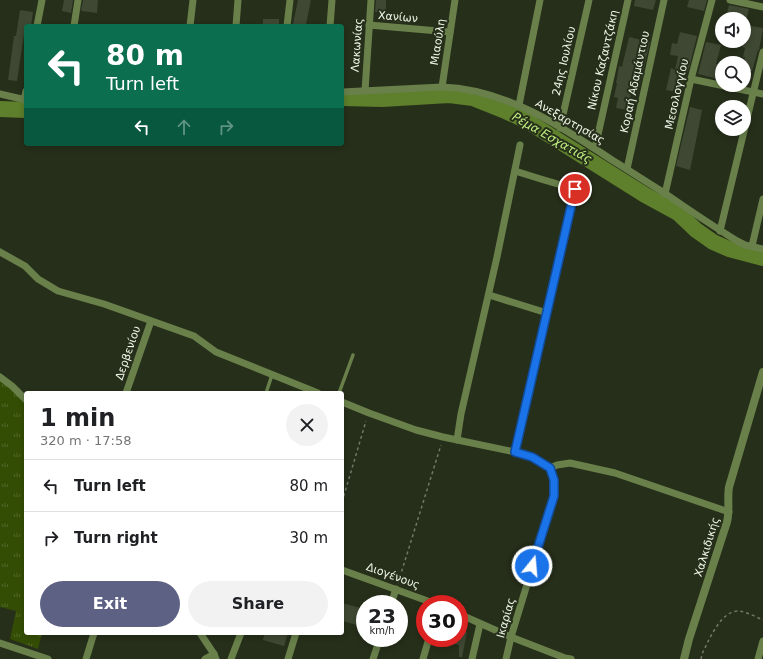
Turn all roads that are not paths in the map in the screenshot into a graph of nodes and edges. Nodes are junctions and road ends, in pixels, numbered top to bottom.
1 (42, 0) edge
2 (78, 0) edge
3 (193, 0) edge
4 (238, 0) edge
5 (290, 0) edge
6 (332, 0) edge
7 (370, 0) edge
8 (455, 0) edge
9 (540, 0) edge
10 (589, 0) edge
11 (628, 0) edge
12 (664, 0) edge
13 (712, 0) edge
14 (730, 0) edge
15 (763, 7) edge
16 (37, 24) edge
17 (74, 24) edge
18 (190, 24) edge
19 (236, 24) edge
20 (287, 24) edge
21 (330, 24) edge
22 (369, 25) junction
23 (450, 32) junction
24 (763, 52) edge
25 (691, 79) junction
26 (442, 86) junction
27 (365, 91) junction
28 (344, 92) edge
29 (753, 92) junction
30 (0, 94) edge
31 (763, 94) edge
32 (24, 100) edge
33 (518, 106) junction
34 (560, 128) junction
35 (520, 145) dead end
36 (595, 148) junction
37 (627, 169) junction
38 (515, 171) junction
39 (665, 194) junction
40 (763, 199) edge
41 (720, 231) junction
42 (752, 246) junction
43 (763, 249) edge
44 (0, 252) edge
45 (489, 294) junction
46 (547, 313) junction
47 (151, 321) junction
48 (353, 355) dead end
49 (763, 372) edge
50 (272, 375) junction
51 (0, 377) edge
52 (127, 391) edge
53 (267, 391) edge
54 (313, 391) edge
55 (340, 391) edge
56 (24, 398) edge
57 (344, 403) edge
58 (457, 440) junction
59 (515, 452) junction
60 (550, 468) junction
61 (729, 512) junction
62 (344, 572) edge
63 (396, 589) junction
64 (394, 595) edge
65 (416, 596) edge
66 (468, 618) edge
67 (480, 624) junction
68 (93, 635) edge
69 (201, 635) edge
70 (240, 635) edge
71 (295, 635) edge
72 (511, 637) junction
73 (763, 641) edge
74 (0, 643) edge
75 (377, 647) edge
76 (426, 647) edge
77 (215, 656) edge
78 (567, 658) edge
79 (48, 659) edge
80 (86, 659) edge
81 (205, 659) edge
82 (231, 659) edge
83 (289, 659) edge
84 (293, 659) edge
85 (373, 659) edge
86 (423, 659) edge
87 (472, 659) edge
88 (506, 659) edge
89 (684, 659) edge
90 (758, 659) edge

1 - 16 street
2 - 17 street
3 - 18 street
4 - 19 street
5 - 20 street
6 - 21 street
7 - 22 street, Λακωνίας
8 - 23 street, Μιαούλη
9 - 33 street
10 - 34 street, 24ης Ιουλίου
11 - 36 street, Νίκου Καζαντζάκη
12 - 37 street, Κοραή Αδαμάντιου
13 - 25 street, Μεσολογγίου
14 - 15 street
22 - 23 street, Χανίων
22 - 27 street, Λακωνίας
23 - 26 street, Μιαούλη
24 - 29 street
25 - 29 street
25 - 39 street, Μεσολογγίου
26 - 27 street, Ανεξαρτησίας
26 - 33 street, Ανεξαρτησίας
27 - 28 street, Ανεξαρτησίας
29 - 31 street
29 - 41 street
30 - 32 street
33 - 34 street, Ανεξαρτησίας
34 - 36 street, Ανεξαρτησίας
35 - 38 street
36 - 37 street, Ανεξαρτησίας
37 - 39 street, Ανεξαρτησίας
38 - 45 street
38 - 46 street
39 - 41 street, Ανεξαρτησίας
40 - 42 street
41 - 42 street, Ανεξαρτησίας
42 - 43 street, Ανεξαρτησίας
44 - 47 street
45 - 46 street
45 - 58 street
46 - 59 street
47 - 50 street
47 - 52 street, Δερβενίου
48 - 55 lane
49 - 61 street, Χαλκιδικής
50 - 53 lane
50 - 54 street
51 - 56 street
57 - 58 street
58 - 59 street
59 - 60 street
60 - 61 street
60 - 72 street, Ικαρίας
61 - 89 street, Χαλκιδικής
62 - 63 street, Διογένους
63 - 64 street
63 - 65 street, Διογένους
66 - 67 street
67 - 72 street
67 - 87 street
68 - 80 street
69 - 77 street
70 - 82 street
71 - 83 street
72 - 78 street
72 - 88 street, Ικαρίας
73 - 90 street
74 - 79 street
75 - 85 street
76 - 86 street
77 - 81 street
83 - 84 street

